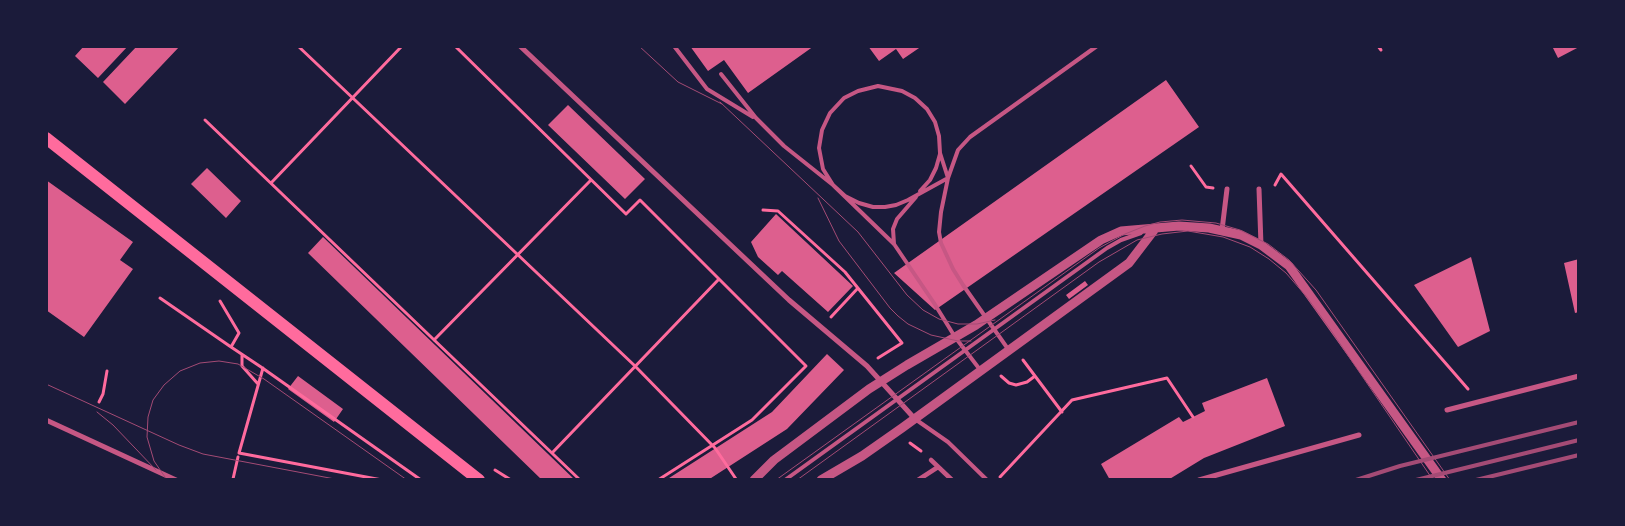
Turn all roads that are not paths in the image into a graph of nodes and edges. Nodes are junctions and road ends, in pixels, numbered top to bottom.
1 (520, 46) edge
2 (674, 46) edge
3 (1097, 46) edge
4 (721, 74) dead end
5 (756, 118) junction
6 (46, 138) edge
7 (940, 153) junction
8 (948, 178) junction
9 (833, 185) junction
10 (1227, 188) dead end
11 (1259, 188) dead end
12 (918, 193) junction
13 (1155, 229) junction
14 (1222, 230) junction
15 (894, 244) junction
16 (1262, 245) junction
17 (986, 318) junction
18 (995, 330) junction
19 (956, 337) junction
20 (1011, 348) junction
21 (966, 350) junction
22 (981, 371) junction
23 (1579, 376) edge
24 (881, 381) junction
25 (898, 400) junction
26 (1447, 410) dead end
27 (915, 419) junction
28 (46, 420) edge
29 (1359, 435) dead end
30 (931, 460) road end
31 (938, 467) junction
32 (176, 480) edge
33 (479, 480) edge
34 (754, 480) edge
35 (785, 480) edge
36 (821, 480) edge
37 (918, 480) edge
38 (952, 480) edge
39 (987, 480) edge
40 (1199, 480) edge
41 (1442, 480) edge

1 - 24 street
2 - 5 lane
3 - 8 lane
4 - 5 lane
5 - 9 lane
6 - 33 main road
7 - 8 lane
7 - 9 lane
7 - 12 lane
8 - 12 lane
8 - 17 lane
9 - 12 lane
9 - 15 lane
10 - 14 street
11 - 16 street
12 - 15 lane
13 - 14 street
13 - 17 street
13 - 18 lane
13 - 20 street
14 - 16 street
15 - 19 lane
16 - 41 street
17 - 18 lane
17 - 19 street
18 - 20 lane
18 - 21 lane
19 - 21 lane
19 - 24 street
20 - 22 street
21 - 22 lane
21 - 25 lane
22 - 27 street
23 - 26 street
24 - 25 street
24 - 34 street
25 - 27 street
25 - 35 lane
27 - 36 street
27 - 39 lane
28 - 32 street
29 - 40 street
30 - 31 street
31 - 37 street
31 - 38 street

